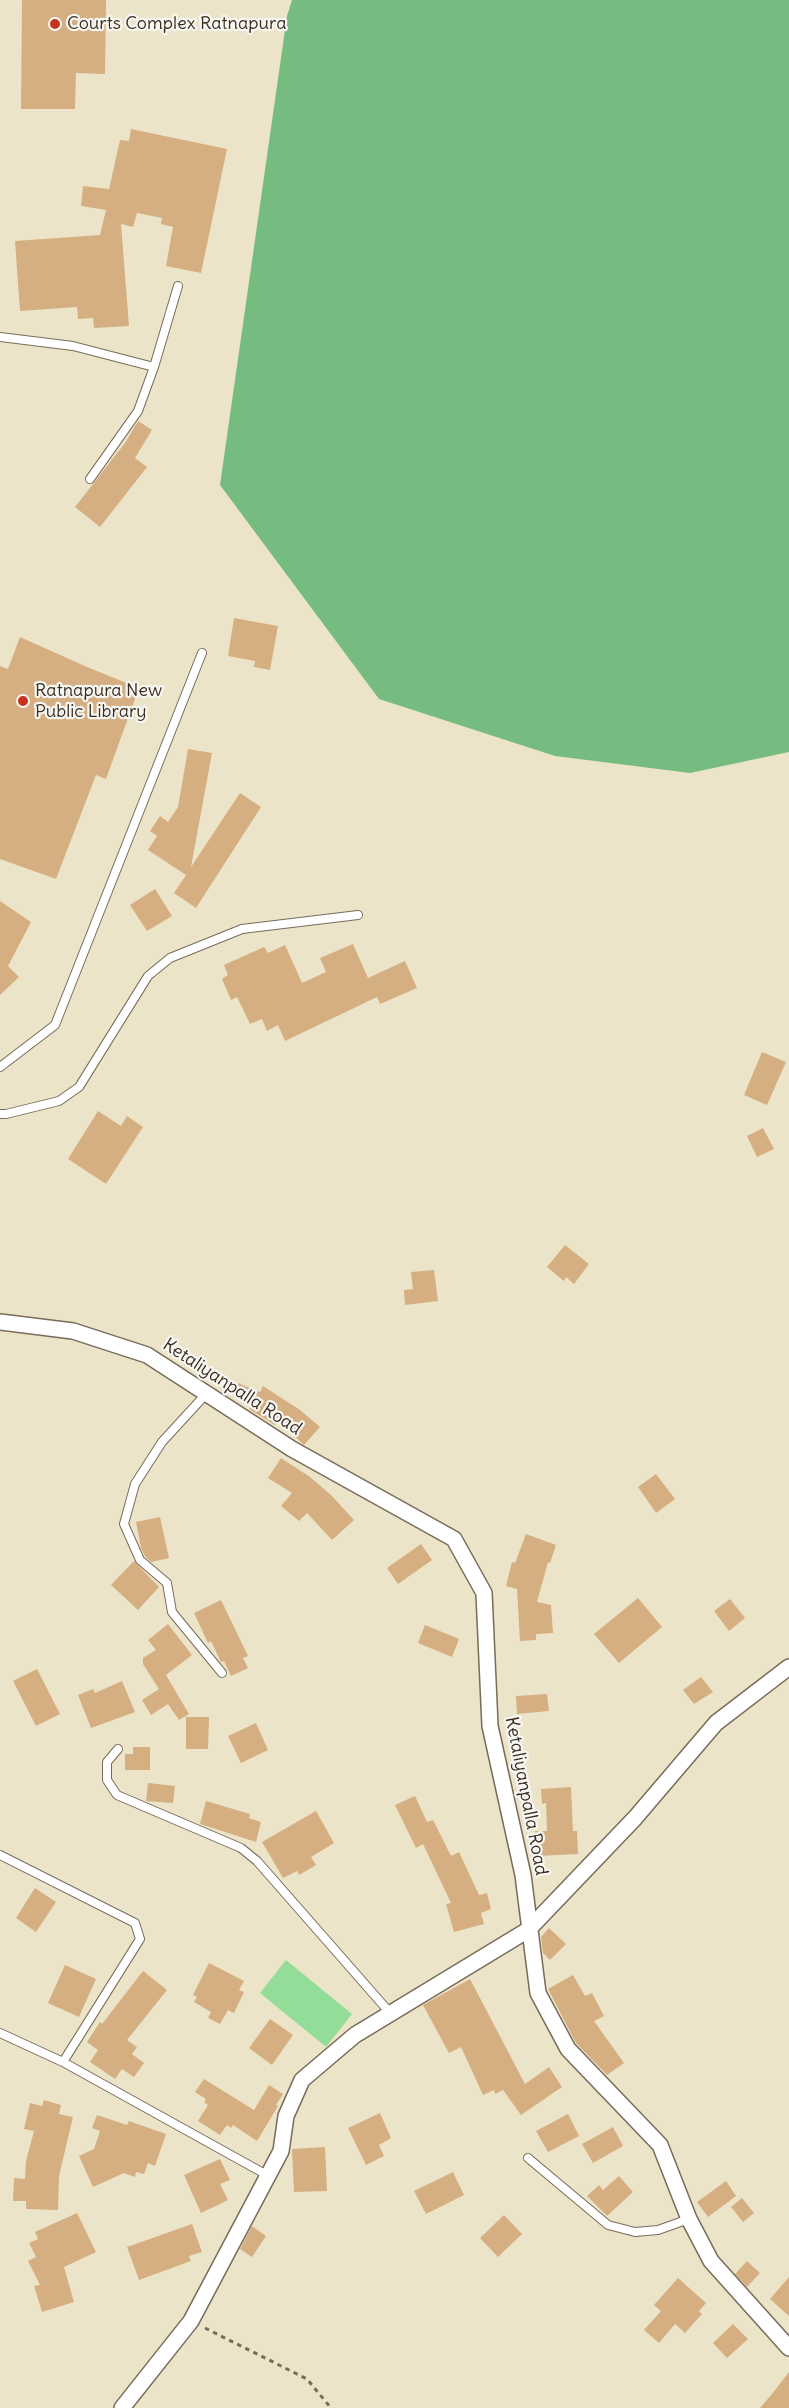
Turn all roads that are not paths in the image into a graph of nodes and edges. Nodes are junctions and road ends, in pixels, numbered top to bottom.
1 (178, 286) dead end
2 (0, 337) edge
3 (154, 367) junction
4 (90, 479) dead end
5 (202, 653) dead end
6 (358, 915) dead end
7 (0, 1067) edge
8 (0, 1114) edge
9 (0, 1322) edge
10 (206, 1394) junction
11 (789, 1667) edge
12 (222, 1673) dead end
13 (118, 1749) dead end
14 (0, 1855) edge
15 (528, 1930) junction
16 (391, 2014) junction
17 (0, 2033) edge
18 (63, 2062) junction
19 (528, 2158) dead end
20 (267, 2175) junction
21 (689, 2219) junction
22 (789, 2348) edge
23 (122, 2408) edge

1 - 3 lane
2 - 3 lane
3 - 4 lane
5 - 7 lane
6 - 8 lane
9 - 10 street, Ketaliyanpalla Road
10 - 12 lane
10 - 15 street, Ketaliyanpalla Road
11 - 15 street
13 - 16 lane
14 - 18 lane
15 - 16 street
15 - 21 street, Ketaliyanpalla Road
16 - 20 street
17 - 18 lane
18 - 20 lane
19 - 21 lane
20 - 23 street
21 - 22 street, Ketaliyanpalla Road

